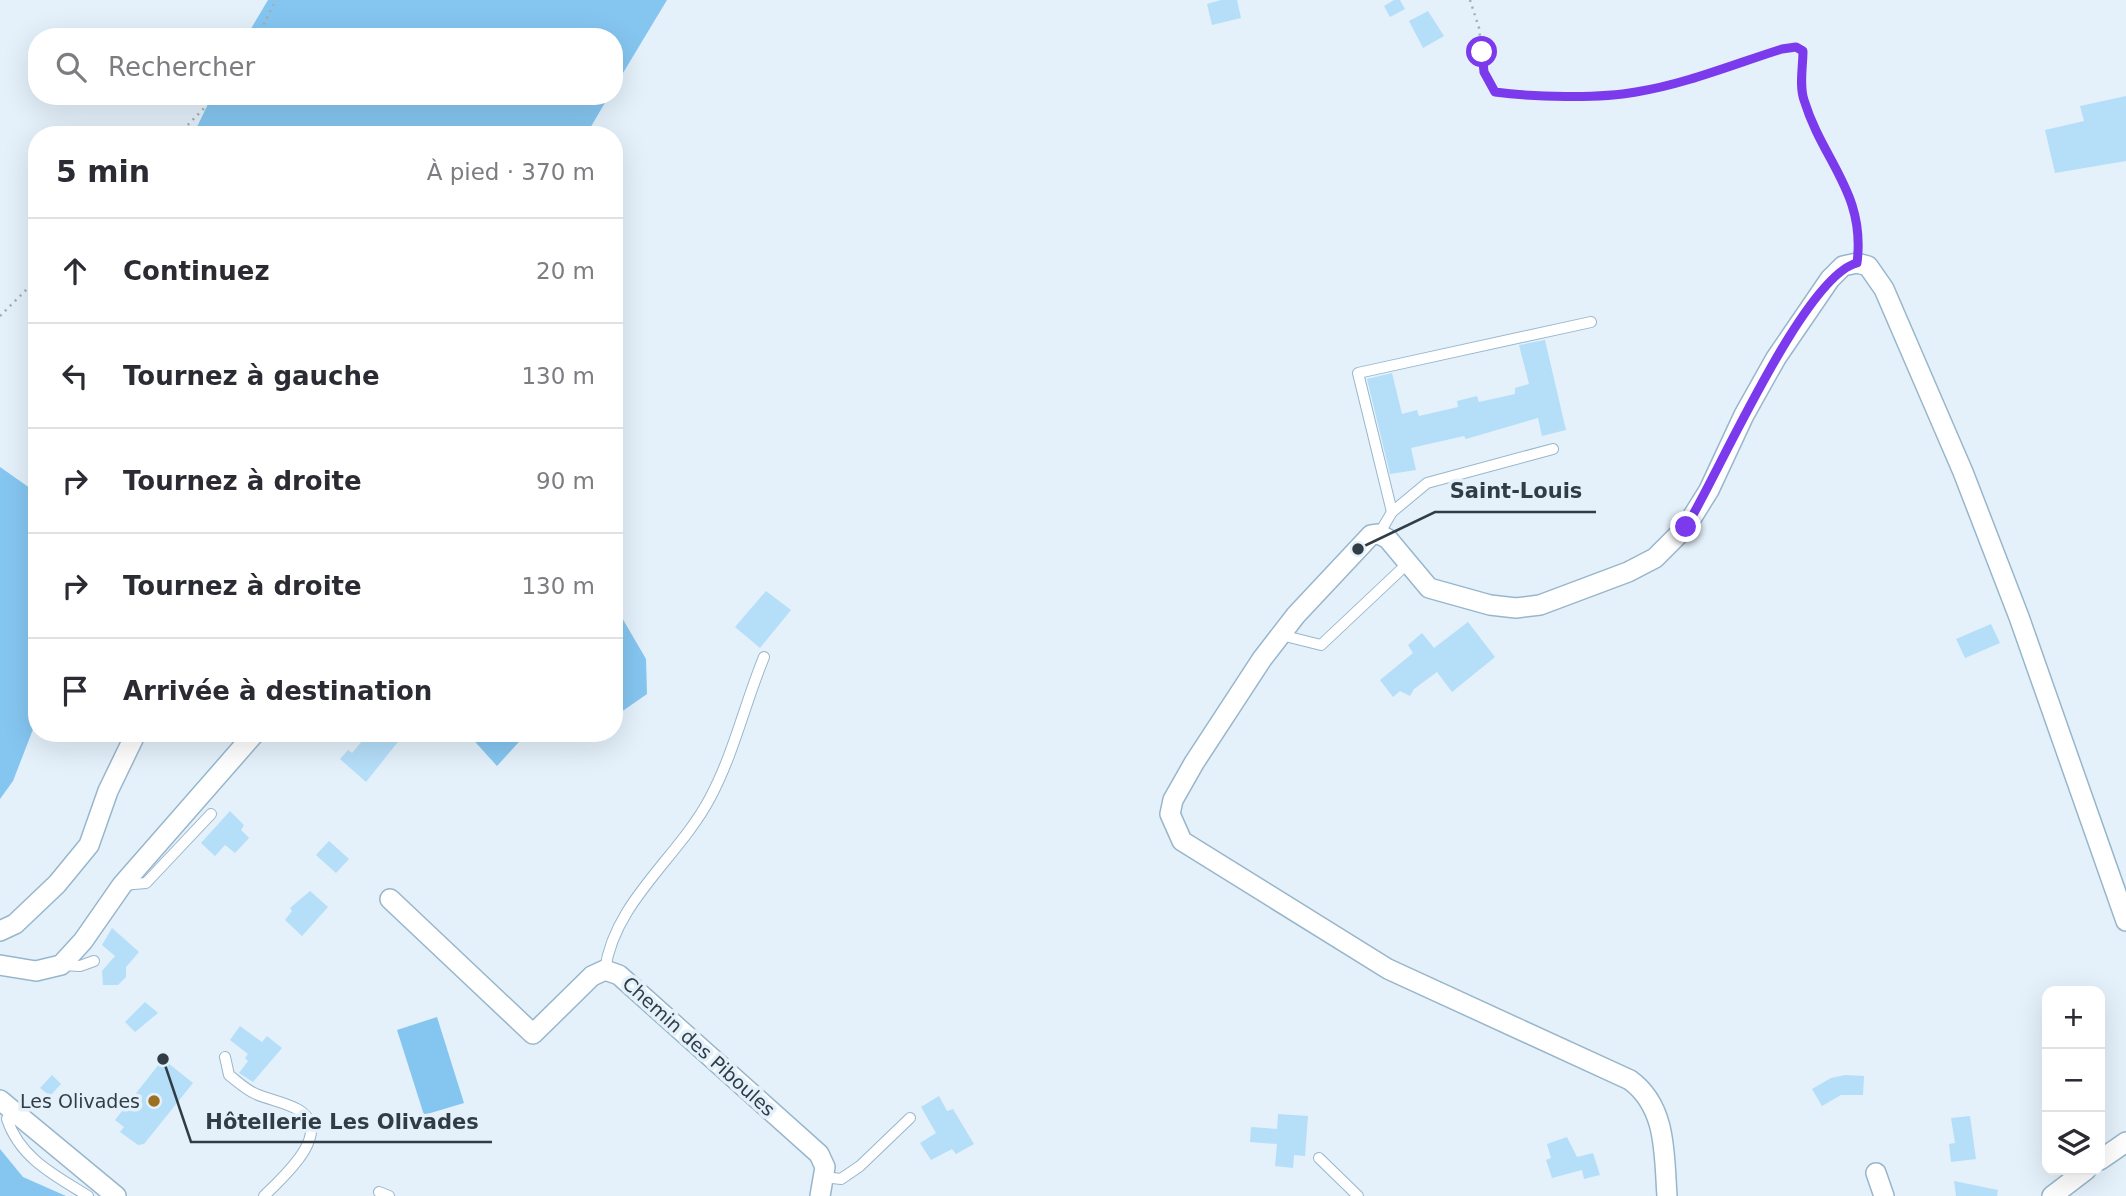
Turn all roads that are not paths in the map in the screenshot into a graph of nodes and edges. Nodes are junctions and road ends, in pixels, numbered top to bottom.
1 (1591, 321) dead end
2 (1553, 449) dead end
3 (1392, 512) junction
4 (1379, 534) junction
5 (1407, 564) junction
6 (1281, 635) junction
7 (764, 657) dead end
8 (132, 742) edge
9 (247, 742) edge
10 (211, 814) dead end
11 (121, 885) junction
12 (390, 899) dead end
13 (2126, 921) edge
14 (0, 930) edge
15 (94, 961) dead end
16 (0, 965) edge
17 (61, 965) junction
18 (605, 970) junction
19 (225, 1057) dead end
20 (6, 1105) edge
21 (910, 1118) dead end
22 (2126, 1142) edge
23 (2105, 1157) edge
24 (1319, 1158) dead end
25 (1876, 1173) dead end
26 (2079, 1175) edge
27 (822, 1187) edge
28 (88, 1196) edge
29 (117, 1196) edge
30 (264, 1196) edge
31 (1358, 1196) edge
32 (1667, 1196) edge
33 (1884, 1196) edge
34 (2052, 1196) edge

1 - 3 lane
2 - 3 lane
3 - 4 lane
4 - 5 street
4 - 6 street
5 - 6 lane
5 - 13 street
6 - 32 street
7 - 18 lane
8 - 14 street
9 - 11 street
10 - 11 lane
11 - 17 street
12 - 18 street, Chemin des Piboules
15 - 17 lane
16 - 17 street
18 - 27 street, Chemin des Piboules
19 - 30 lane
20 - 28 lane
20 - 29 street
21 - 27 lane
22 - 23 street
24 - 31 lane
25 - 33 street
26 - 34 street

